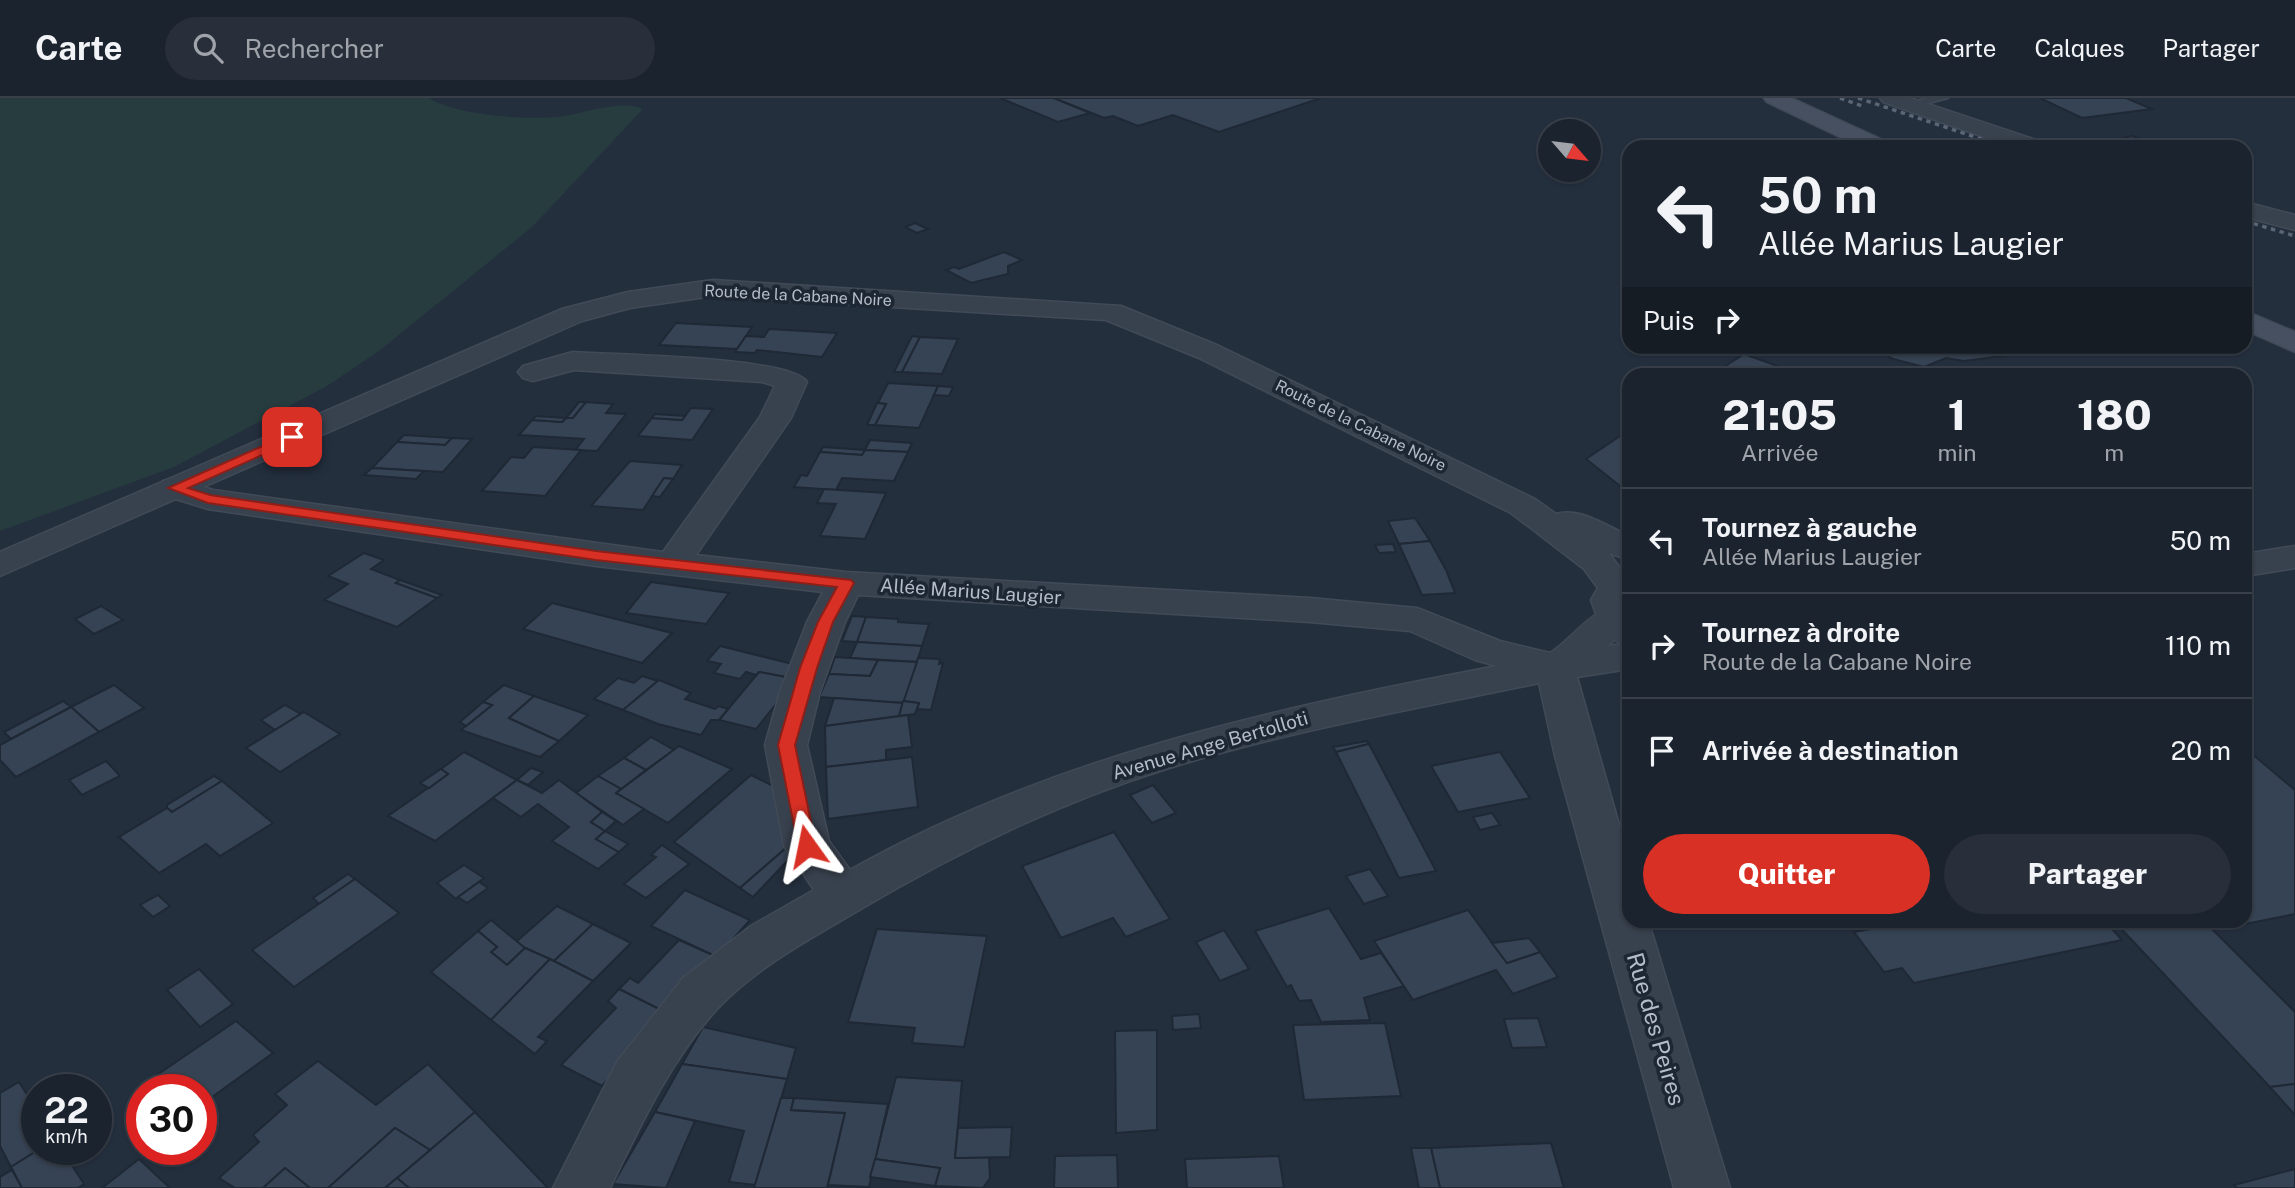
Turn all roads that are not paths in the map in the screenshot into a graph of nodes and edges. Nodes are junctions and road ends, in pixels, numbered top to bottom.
1 (1774, 98) edge
2 (1942, 98) edge
3 (1900, 102) edge
4 (1864, 140) edge
5 (2013, 140) edge
6 (2252, 211) edge
7 (2295, 223) edge
8 (2252, 322) edge
9 (2295, 342) edge
10 (533, 372) dead end
11 (175, 488) junction
12 (1523, 506) junction
13 (1622, 546) edge
14 (2295, 557) edge
15 (672, 564) junction
16 (2252, 564) edge
17 (0, 565) edge
18 (846, 583) junction
19 (1622, 605) edge
20 (1622, 657) edge
21 (1555, 667) junction
22 (844, 895) junction
23 (1622, 914) edge
24 (1626, 928) edge
25 (581, 1188) edge
26 (1702, 1188) edge

1 - 4 main road
2 - 3 lane
3 - 5 street
6 - 7 street
8 - 9 main road
10 - 15 street
11 - 12 street, Route de la Cabane Noire
11 - 15 street, Allée Marius Laugier
11 - 17 street, Route de la Cabane Noire
12 - 13 street, Route de la Cabane Noire
12 - 19 street, Route de la Cabane Noire
14 - 16 street
15 - 18 street, Allée Marius Laugier
18 - 21 street, Allée Marius Laugier
18 - 22 street
19 - 21 street
20 - 21 street, Avenue Ange Bertolloti
21 - 22 street, Avenue Ange Bertolloti
21 - 23 street, Rue des Peires
22 - 25 street, Avenue Ange Bertolloti
24 - 26 street, Rue des Peires

